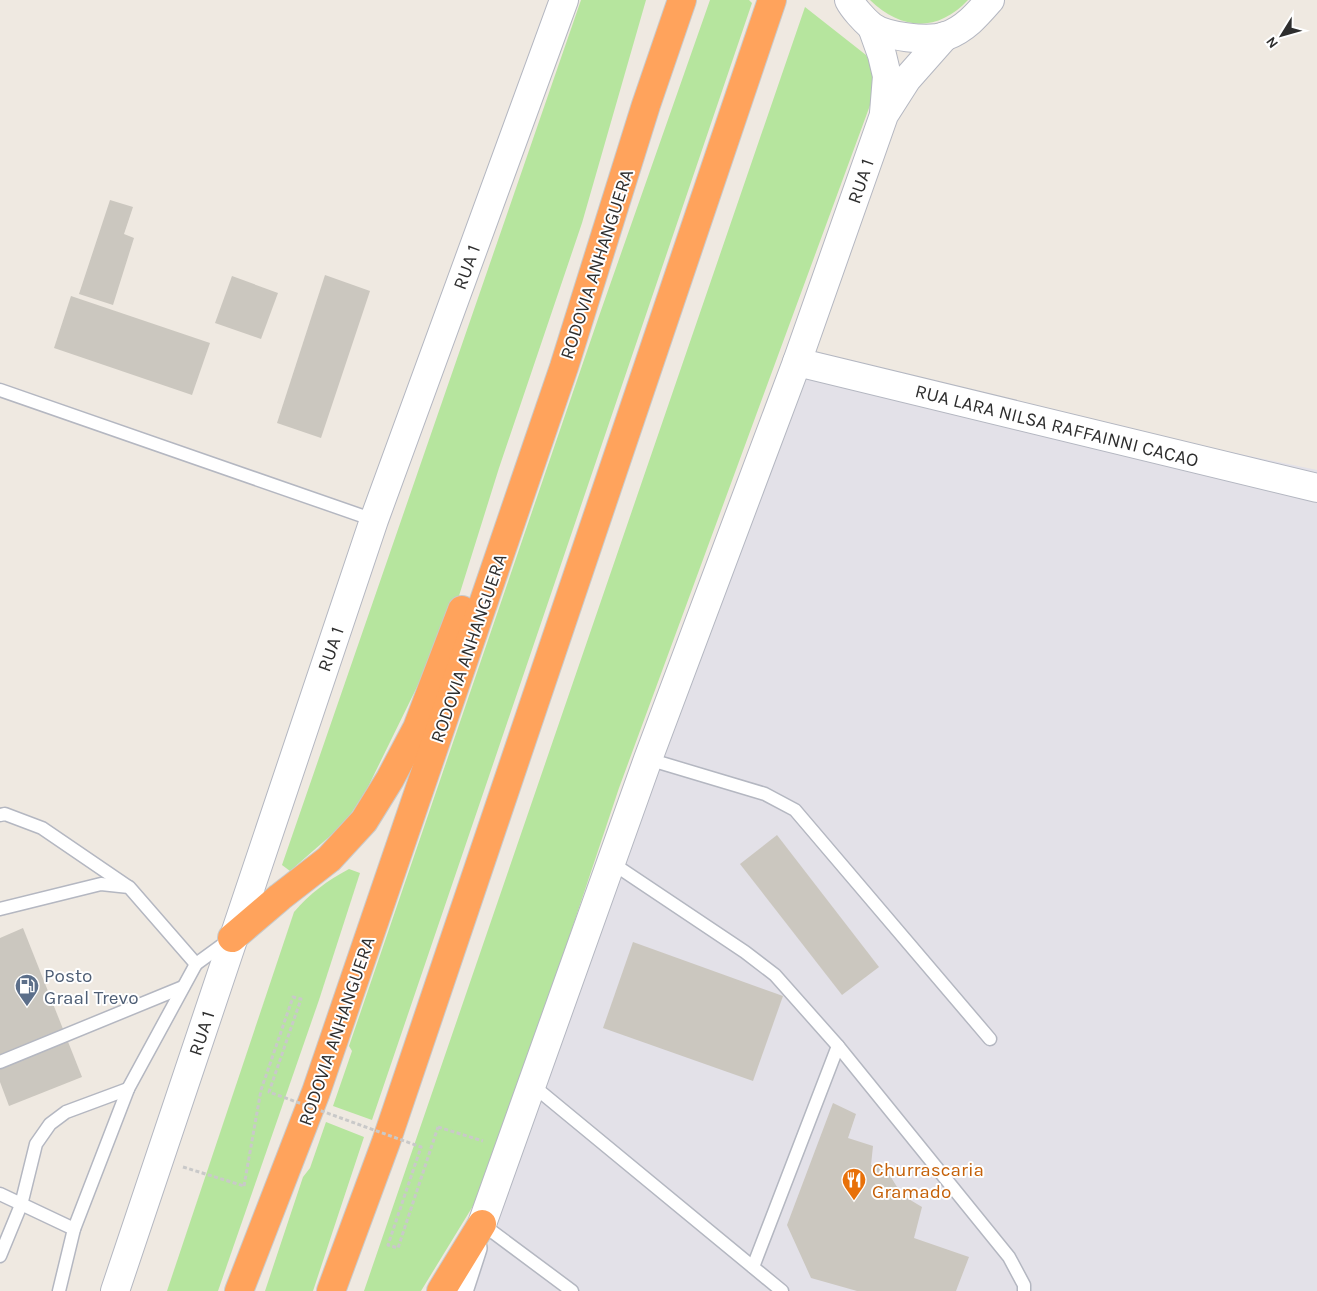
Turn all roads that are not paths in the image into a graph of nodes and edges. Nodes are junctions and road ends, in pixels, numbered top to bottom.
1 (682, 0) edge
2 (849, 0) edge
3 (990, 0) edge
4 (560, 4) edge
5 (770, 6) edge
6 (872, 27) junction
7 (945, 36) junction
8 (884, 115) junction
9 (797, 362) junction
10 (564, 367) junction
11 (0, 390) edge
12 (1317, 488) edge
13 (374, 520) junction
14 (648, 759) junction
15 (0, 815) edge
16 (612, 863) junction
17 (129, 887) junction
18 (0, 910) edge
19 (232, 938) junction
20 (196, 964) junction
21 (183, 987) junction
22 (990, 1040) dead end
23 (838, 1046) junction
24 (0, 1062) edge
25 (531, 1084) junction
26 (128, 1089) junction
27 (0, 1194) edge
28 (21, 1205) junction
29 (482, 1224) junction
30 (74, 1229) junction
31 (0, 1256) edge
32 (752, 1266) junction
33 (59, 1291) edge
34 (115, 1291) edge
35 (239, 1291) edge
36 (331, 1291) edge
37 (441, 1291) edge
38 (460, 1291) edge
39 (572, 1291) edge
40 (782, 1291) edge
41 (1024, 1291) edge

1 - 10 highway, RODOVIA ANHANGUERA
2 - 6 street
3 - 7 street
4 - 13 street, RUA 1
5 - 36 highway
6 - 7 street
6 - 8 street, RUA 1
7 - 8 street, RUA 1
8 - 9 street, RUA 1
9 - 12 street, RUA LARA NILSA RAFFAINNI CACAO
9 - 14 street, RUA 1
10 - 19 highway
10 - 35 highway, RODOVIA ANHANGUERA
11 - 13 lane
13 - 19 street, RUA 1
14 - 16 street, RUA 1
14 - 22 lane
15 - 17 lane
16 - 23 lane
16 - 25 street, RUA 1
17 - 18 lane
17 - 20 lane
19 - 20 lane
19 - 34 street, RUA 1
20 - 21 lane
21 - 24 lane
21 - 26 lane
23 - 32 lane
23 - 41 lane
25 - 29 street, RUA 1
25 - 32 lane
26 - 28 lane
26 - 30 lane
27 - 28 lane
28 - 30 lane
28 - 31 lane
29 - 37 highway
29 - 38 street, RUA 1
29 - 39 lane
30 - 33 lane
32 - 40 lane

